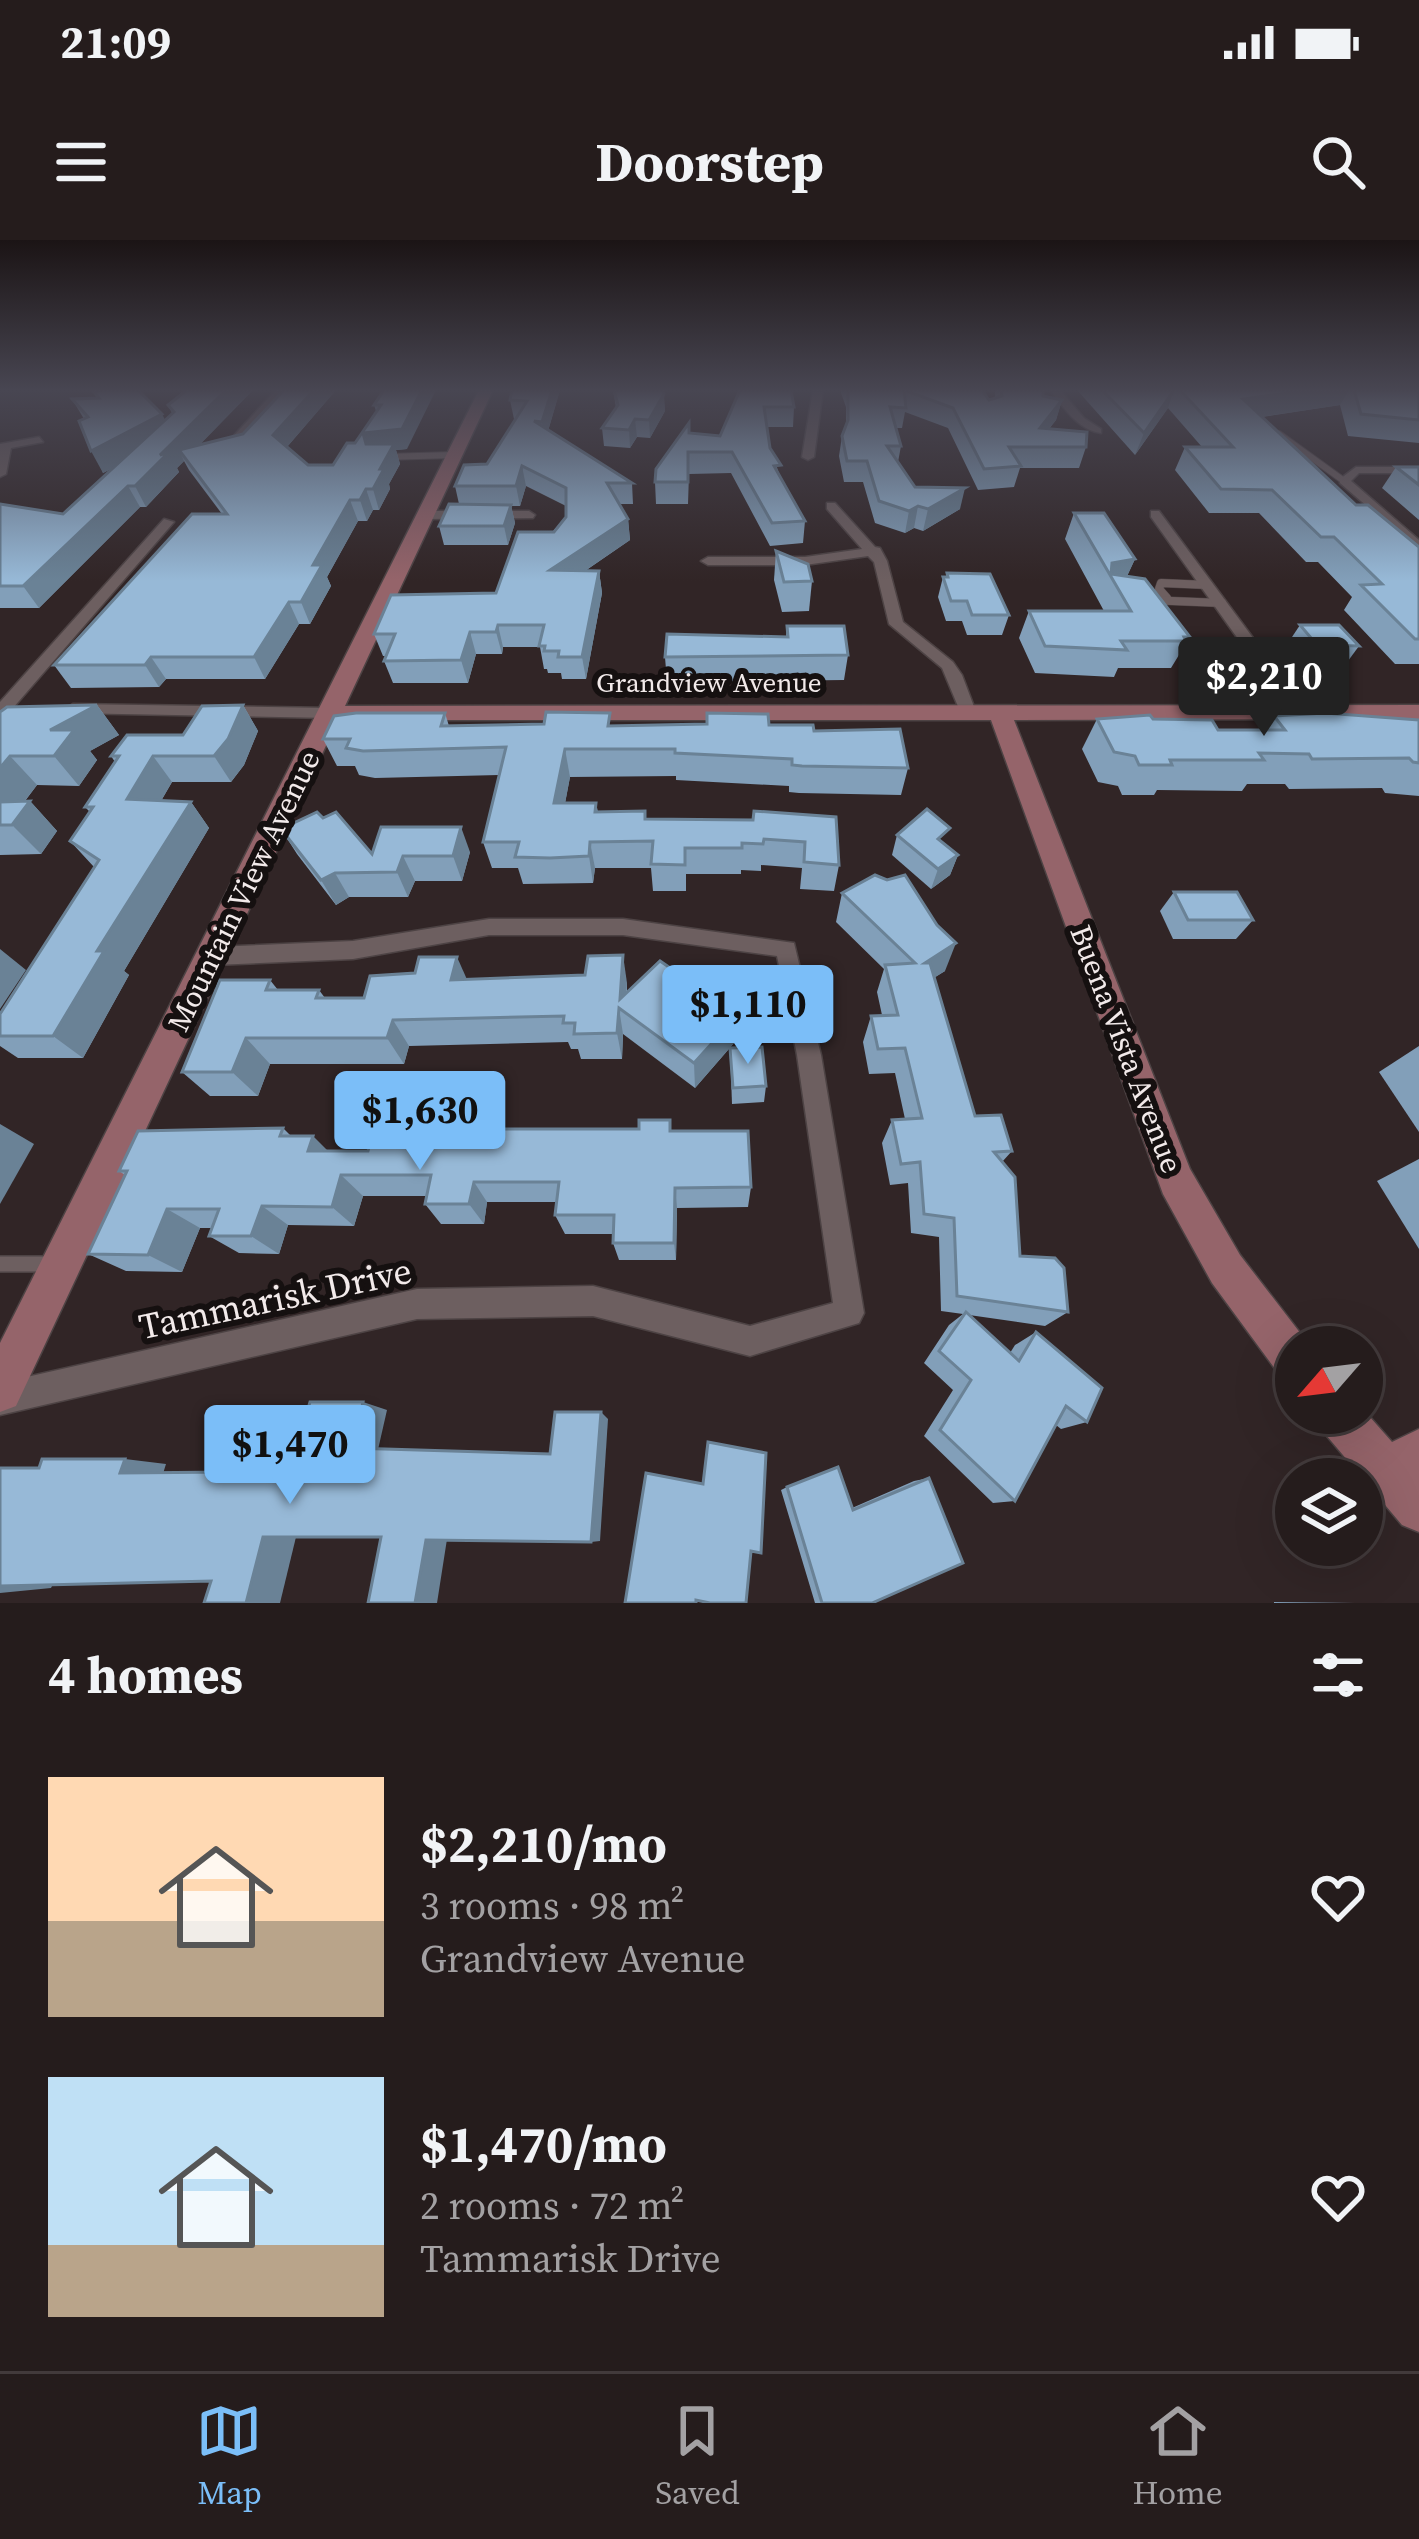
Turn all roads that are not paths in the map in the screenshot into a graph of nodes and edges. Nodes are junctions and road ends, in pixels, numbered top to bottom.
1 (809, 454) edge
2 (1307, 454) edge
3 (453, 455) joint
4 (375, 457) edge
5 (808, 457) dead end
6 (1419, 470) edge
7 (1344, 481) junction
8 (831, 506) dead end
9 (1154, 514) dead end
10 (423, 515) junction
11 (529, 515) dead end
12 (168, 522) dead end
13 (1419, 547) edge
14 (875, 551) junction
15 (708, 561) dead end
16 (1208, 585) junction
17 (1167, 598) junction
18 (1133, 599) edge
19 (1222, 604) junction
20 (27, 708) edge
21 (51, 708) edge
22 (1, 709) edge
23 (1299, 712) junction
24 (1419, 712) edge
25 (330, 713) junction
26 (984, 713) junction
27 (214, 956) junction
28 (0, 1264) edge
29 (59, 1264) junction
30 (1275, 1334) edge
31 (0, 1395) edge
32 (1365, 1434) edge
33 (1403, 1462) edge
34 (1419, 1508) edge

1 - 5 street
2 - 7 lane
3 - 4 lane
3 - 10 street, Mountain View Avenue
6 - 7 street
7 - 13 street
8 - 14 street
9 - 16 street
10 - 11 street
10 - 25 street, Mountain View Avenue
12 - 22 street
14 - 15 street
14 - 26 street
16 - 17 lane
16 - 19 street
17 - 18 lane
17 - 19 lane
19 - 23 street
20 - 22 street
21 - 25 street, Grandview Avenue
23 - 24 street, Grandview Avenue
23 - 26 street, Grandview Avenue
25 - 26 street, Grandview Avenue
25 - 27 street, Mountain View Avenue
26 - 30 street, Buena Vista Avenue
27 - 29 street, Mountain View Avenue
27 - 31 street, Tammarisk Drive
28 - 29 lane
29 - 31 street, Mountain View Avenue
32 - 33 street
33 - 34 street

